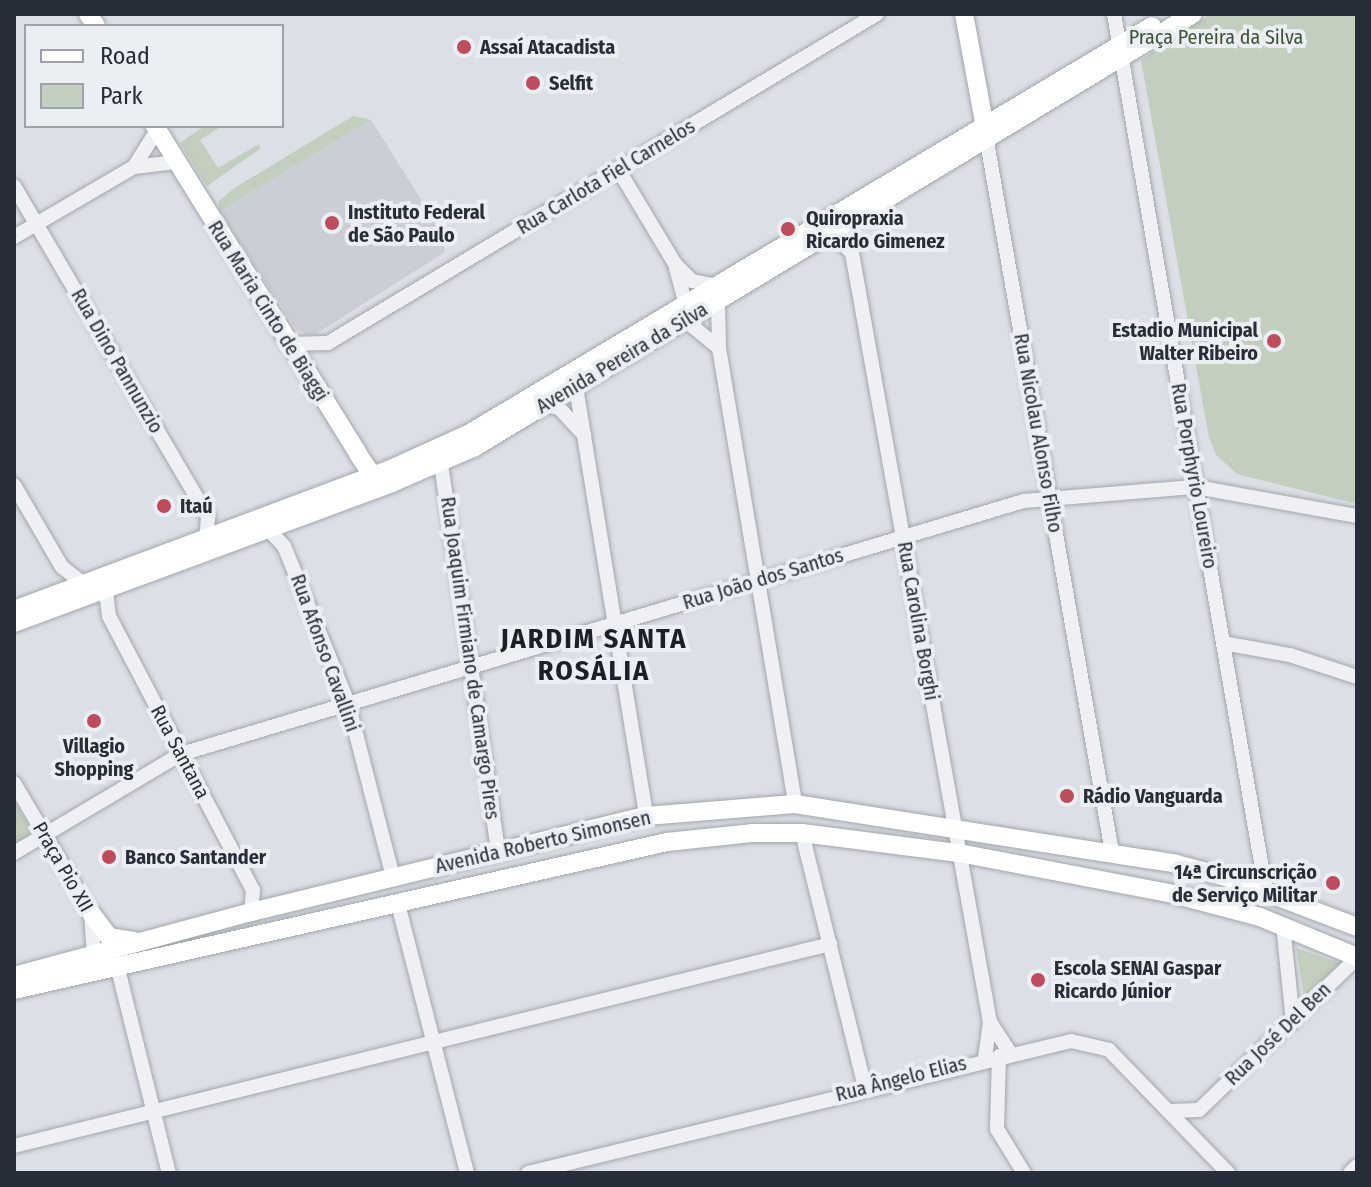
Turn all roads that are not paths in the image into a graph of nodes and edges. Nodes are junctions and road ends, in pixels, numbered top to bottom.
1 (877, 14) edge
2 (964, 14) edge
3 (1114, 14) edge
4 (1172, 14) edge
5 (1193, 14) edge
6 (1120, 51) junction
7 (979, 92) junction
8 (1010, 107) junction
9 (985, 121) junction
10 (156, 128) edge
11 (987, 142) junction
12 (176, 162) junction
13 (134, 167) junction
14 (618, 169) junction
15 (14, 186) edge
16 (36, 223) junction
17 (14, 237) edge
18 (824, 237) junction
19 (675, 264) junction
20 (715, 292) junction
21 (685, 311) junction
22 (288, 344) junction
23 (719, 348) junction
24 (576, 387) junction
25 (546, 405) junction
26 (584, 435) junction
27 (441, 464) junction
28 (372, 475) junction
29 (392, 483) junction
30 (14, 485) edge
31 (1196, 487) junction
32 (1050, 497) junction
33 (1357, 516) edge
34 (268, 529) junction
35 (903, 534) junction
36 (206, 539) junction
37 (758, 581) junction
38 (85, 585) junction
39 (106, 592) junction
40 (14, 610) edge
41 (14, 623) edge
42 (615, 624) junction
43 (1223, 643) junction
44 (471, 667) junction
45 (1357, 677) edge
46 (348, 703) junction
47 (181, 754) junction
48 (14, 783) edge
49 (795, 804) junction
50 (646, 816) junction
51 (955, 828) junction
52 (802, 833) junction
53 (45, 835) junction
54 (498, 852) junction
55 (1112, 852) junction
56 (14, 853) edge
57 (959, 853) junction
58 (393, 877) junction
59 (1266, 891) junction
60 (398, 904) junction
61 (251, 912) junction
62 (91, 913) junction
63 (1283, 925) junction
64 (1357, 927) edge
65 (154, 940) junction
66 (830, 944) junction
67 (203, 945) junction
68 (94, 956) junction
69 (1357, 957) edge
70 (117, 965) junction
71 (14, 976) edge
72 (14, 983) edge
73 (14, 990) edge
74 (1293, 1021) junction
75 (990, 1022) junction
76 (431, 1044) junction
77 (998, 1056) junction
78 (865, 1087) junction
79 (1199, 1110) junction
80 (1169, 1111) junction
81 (153, 1112) junction
82 (1200, 1143) junction
83 (14, 1146) edge
84 (1357, 1166) edge
85 (169, 1173) edge
86 (467, 1173) edge
87 (528, 1173) edge
88 (1024, 1173) edge
89 (1228, 1173) edge
90 (1350, 1173) edge

1 - 14 street, Rua Carlota Fiel Carnelos
2 - 7 main road, Rua Nicolau Alonso Filho
3 - 6 street, Rua Porphyrio Loureiro
4 - 6 main road, Avenida Pereira da Silva
5 - 6 main road, Avenida Pereira da Silva
6 - 8 main road, Avenida Pereira da Silva
6 - 11 main road, Avenida Pereira da Silva
6 - 31 street, Rua Porphyrio Loureiro
7 - 8 main road
7 - 9 main road, Rua Nicolau Alonso Filho
8 - 9 main road, Avenida Pereira da Silva
9 - 11 main road, Rua Nicolau Alonso Filho
9 - 20 main road, Avenida Pereira da Silva
10 - 12 main road, Rua Maria Cinto de Biaggi
10 - 13 street
11 - 18 main road, Avenida Pereira da Silva
11 - 32 street, Rua Nicolau Alonso Filho
12 - 13 street
12 - 22 main road, Rua Maria Cinto de Biaggi
13 - 16 street
14 - 19 street
14 - 22 street, Rua Carlota Fiel Carnelos
15 - 16 street, Rua Dino Pannunzio
16 - 17 street
16 - 36 street, Rua Dino Pannunzio
18 - 20 main road, Avenida Pereira da Silva
18 - 35 street, Rua Carolina Borghi
19 - 20 street
19 - 21 street
20 - 21 main road, Avenida Pereira da Silva
20 - 23 street
21 - 23 street
21 - 24 main road, Avenida Pereira da Silva
21 - 28 main road, Avenida Pereira da Silva
22 - 28 main road, Rua Maria Cinto de Biaggi
23 - 37 street
24 - 25 main road, Avenida Pereira da Silva
24 - 26 street
25 - 26 street
25 - 27 main road, Avenida Pereira da Silva
26 - 42 street
27 - 29 main road, Avenida Pereira da Silva
27 - 44 street, Rua Joaquim Firmiano de Camargo Pires
28 - 29 main road
28 - 36 main road, Avenida Pereira da Silva
29 - 34 main road, Avenida Pereira da Silva
30 - 38 street
31 - 32 street, Rua João dos Santos
31 - 33 street, Rua João dos Santos
31 - 43 street, Rua Porphyrio Loureiro
32 - 35 street, Rua João dos Santos
32 - 55 street, Rua Nicolau Alonso Filho
34 - 39 main road, Avenida Pereira da Silva
34 - 46 street, Rua Afonso Cavallini
35 - 37 street, Rua João dos Santos
35 - 51 street, Rua Carolina Borghi
36 - 38 main road, Avenida Pereira da Silva
37 - 42 street, Rua João dos Santos
37 - 49 street
38 - 40 main road, Avenida Pereira da Silva
39 - 41 main road, Avenida Pereira da Silva
39 - 47 street, Rua Santana
42 - 44 street, Rua João dos Santos
42 - 50 street
43 - 45 street
43 - 59 street, Rua Porphyrio Loureiro
44 - 46 street, Rua João dos Santos
44 - 54 street, Rua Joaquim Firmiano de Camargo Pires
46 - 47 street, Rua João dos Santos
46 - 58 street, Rua Afonso Cavallini
47 - 53 street, Rua João dos Santos
47 - 61 street, Rua Santana
48 - 53 street, Praça Pio XII
49 - 50 main road, Avenida Roberto Simonsen
49 - 51 main road, Avenida Roberto Simonsen
50 - 54 main road, Avenida Roberto Simonsen
51 - 55 main road, Avenida Roberto Simonsen
51 - 57 street, Rua Carolina Borghi
52 - 57 main road, Avenida Roberto Simonsen
52 - 60 main road, Avenida Roberto Simonsen
52 - 66 street
53 - 56 street, Rua João dos Santos
53 - 62 street, Praça Pio XII
54 - 58 main road, Avenida Roberto Simonsen
55 - 59 main road, Avenida Roberto Simonsen
57 - 63 main road, Avenida Roberto Simonsen
57 - 75 street, Rua Carolina Borghi
58 - 61 main road, Avenida Roberto Simonsen
59 - 64 main road, Avenida Roberto Simonsen
60 - 67 main road, Avenida Roberto Simonsen
60 - 76 street
61 - 65 main road, Avenida Roberto Simonsen
61 - 67 main road
62 - 65 main road
62 - 68 street, Praça Pio XII
63 - 69 main road, Avenida Roberto Simonsen
63 - 74 street
65 - 68 main road, Avenida Roberto Simonsen
65 - 70 main road
66 - 76 street
66 - 78 street
67 - 70 main road, Avenida Roberto Simonsen
68 - 71 main road, Avenida Roberto Simonsen
68 - 72 main road
69 - 74 street, Rua José Del Ben
70 - 73 main road, Avenida Roberto Simonsen
70 - 81 street
74 - 79 street, Rua José Del Ben
75 - 77 street, Rua Carolina Borghi
75 - 77 street, Rua Carolina Borghi
76 - 81 street
76 - 86 street
77 - 78 street, Rua Ângelo Elias
77 - 80 street, Rua Ângelo Elias
77 - 88 street
78 - 87 street, Rua Ângelo Elias
79 - 80 street
79 - 82 street
80 - 82 street, Rua Ângelo Elias
81 - 83 street
81 - 85 street
82 - 89 street, Rua Ângelo Elias
84 - 90 street

